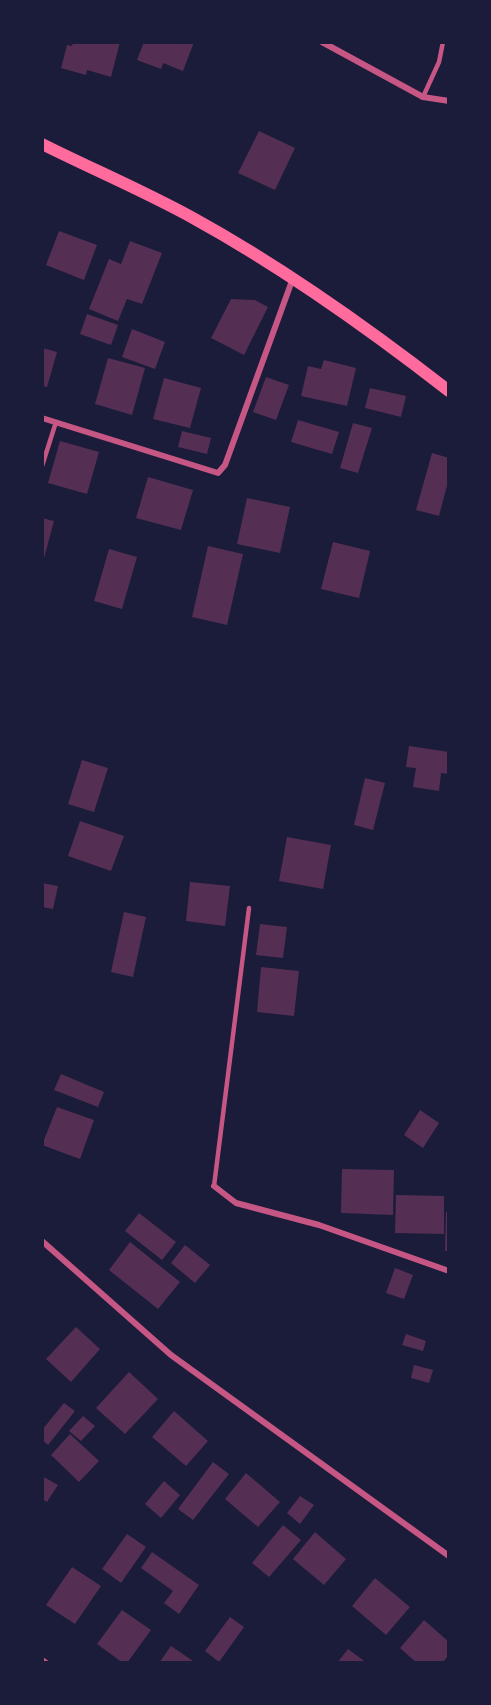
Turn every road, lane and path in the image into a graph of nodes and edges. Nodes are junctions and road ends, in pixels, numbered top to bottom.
1 (322, 42) edge
2 (443, 42) edge
3 (423, 97) junction
4 (449, 101) edge
5 (42, 144) edge
6 (293, 278) junction
7 (449, 391) edge
8 (42, 418) edge
9 (56, 422) junction
10 (42, 466) edge
11 (249, 908) dead end
12 (214, 1186) joint
13 (42, 1241) edge
14 (449, 1271) edge
15 (449, 1556) edge
16 (42, 1660) edge
17 (46, 1663) edge

1 - 3 street
2 - 3 lane
3 - 4 street
5 - 6 main road
6 - 7 main road
6 - 9 street
8 - 9 street
9 - 10 lane
11 - 12 lane
12 - 14 street
13 - 15 street
16 - 17 street

